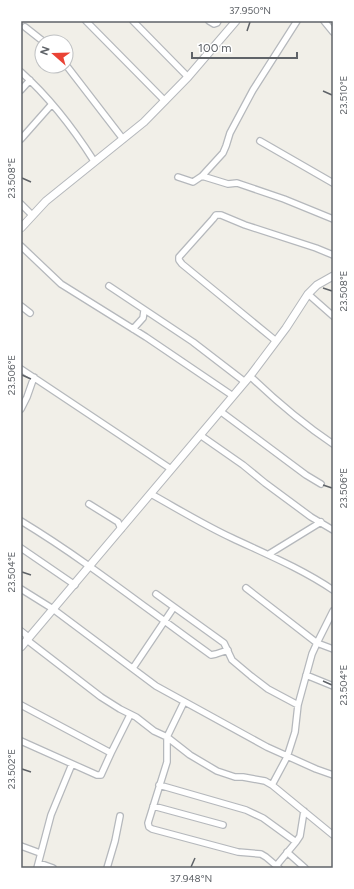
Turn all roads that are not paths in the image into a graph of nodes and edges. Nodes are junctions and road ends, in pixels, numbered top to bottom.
1 (86, 21) edge
2 (133, 21) edge
3 (209, 21) edge
4 (218, 21) edge
5 (236, 21) edge
6 (297, 21) edge
7 (324, 21) edge
8 (26, 27) dead end
9 (333, 32) edge
10 (34, 34) edge
11 (21, 72) edge
12 (73, 74) edge
13 (188, 77) junction
14 (30, 80) junction
15 (21, 90) edge
16 (165, 101) junction
17 (52, 104) junction
18 (21, 139) edge
19 (123, 139) junction
20 (260, 141) dead end
21 (94, 161) junction
22 (202, 176) junction
23 (178, 177) dead end
24 (333, 183) edge
25 (21, 204) edge
26 (32, 215) junction
27 (333, 219) edge
28 (21, 228) edge
29 (21, 246) edge
30 (333, 255) edge
31 (333, 276) edge
32 (109, 286) dead end
33 (308, 294) junction
34 (21, 306) edge
35 (144, 311) junction
36 (30, 313) dead end
37 (333, 316) edge
38 (133, 329) junction
39 (276, 341) junction
40 (21, 369) edge
41 (34, 378) junction
42 (247, 379) junction
43 (233, 396) junction
44 (21, 408) edge
45 (220, 411) junction
46 (200, 435) junction
47 (333, 444) edge
48 (171, 469) junction
49 (320, 484) dead end
50 (151, 494) junction
51 (88, 504) dead end
52 (21, 521) edge
53 (321, 522) junction
54 (121, 529) junction
55 (333, 530) edge
56 (21, 548) edge
57 (269, 554) junction
58 (90, 566) junction
59 (74, 585) junction
60 (246, 588) dead end
61 (21, 589) edge
62 (333, 590) edge
63 (156, 594) dead end
64 (174, 607) junction
65 (53, 609) junction
66 (333, 611) edge
67 (163, 621) junction
68 (21, 631) edge
69 (27, 640) junction
70 (316, 642) junction
71 (21, 647) edge
72 (333, 649) edge
73 (228, 650) junction
74 (133, 668) junction
75 (306, 675) junction
76 (333, 686) edge
77 (184, 702) junction
78 (21, 705) edge
79 (298, 705) junction
80 (130, 715) junction
81 (167, 737) junction
82 (21, 741) edge
83 (111, 753) junction
84 (287, 757) junction
85 (72, 764) junction
86 (333, 775) edge
87 (159, 784) junction
88 (272, 785) junction
89 (153, 806) junction
90 (304, 811) junction
91 (120, 816) dead end
92 (223, 825) dead end
93 (333, 835) edge
94 (296, 842) junction
95 (21, 846) edge
96 (287, 852) junction
97 (40, 853) junction
98 (38, 865) edge
99 (278, 867) edge
100 (52, 868) edge
101 (107, 868) edge
102 (305, 868) edge

1 - 16 street
2 - 13 street
3 - 4 street
5 - 13 street
6 - 22 street
7 - 9 street
8 - 10 street
11 - 14 street
12 - 19 street
13 - 16 street
14 - 15 street
14 - 17 street
16 - 19 street
17 - 18 street
17 - 21 street
19 - 21 street
20 - 24 street
21 - 26 street
22 - 23 street
22 - 27 street
25 - 26 street
26 - 28 street
29 - 38 street
30 - 39 street
31 - 33 street
32 - 35 street
33 - 37 street
33 - 39 street
34 - 36 street
35 - 38 street
35 - 42 street
38 - 43 street
39 - 42 street
40 - 41 street
41 - 44 street
41 - 48 street
42 - 43 street
42 - 47 street
43 - 45 street
45 - 46 street
45 - 49 street
46 - 48 street
46 - 53 street
48 - 50 street
50 - 54 street
50 - 57 street
51 - 54 street
52 - 58 street
53 - 55 street
53 - 57 street
54 - 58 street
56 - 59 street
57 - 62 street
58 - 59 street
58 - 67 street
59 - 65 street
60 - 70 street
61 - 65 street
63 - 64 street
64 - 67 street
64 - 73 street
65 - 69 street
65 - 74 street
66 - 70 street
67 - 73 street
67 - 74 street
68 - 69 street
69 - 71 street
69 - 80 street
70 - 72 street
70 - 75 street
73 - 79 street
74 - 77 street
75 - 76 street
75 - 79 street
77 - 81 street
77 - 84 street
78 - 83 street
79 - 84 street
80 - 81 street
80 - 83 street
81 - 87 street
81 - 88 street
82 - 85 street
83 - 85 street
84 - 86 street
84 - 88 street
85 - 97 street
87 - 89 street
87 - 94 street
88 - 90 street
89 - 92 street
89 - 99 street
90 - 93 street
90 - 94 street
91 - 101 street
94 - 96 street
95 - 97 street
96 - 99 street
96 - 102 street
97 - 98 street
98 - 100 street

